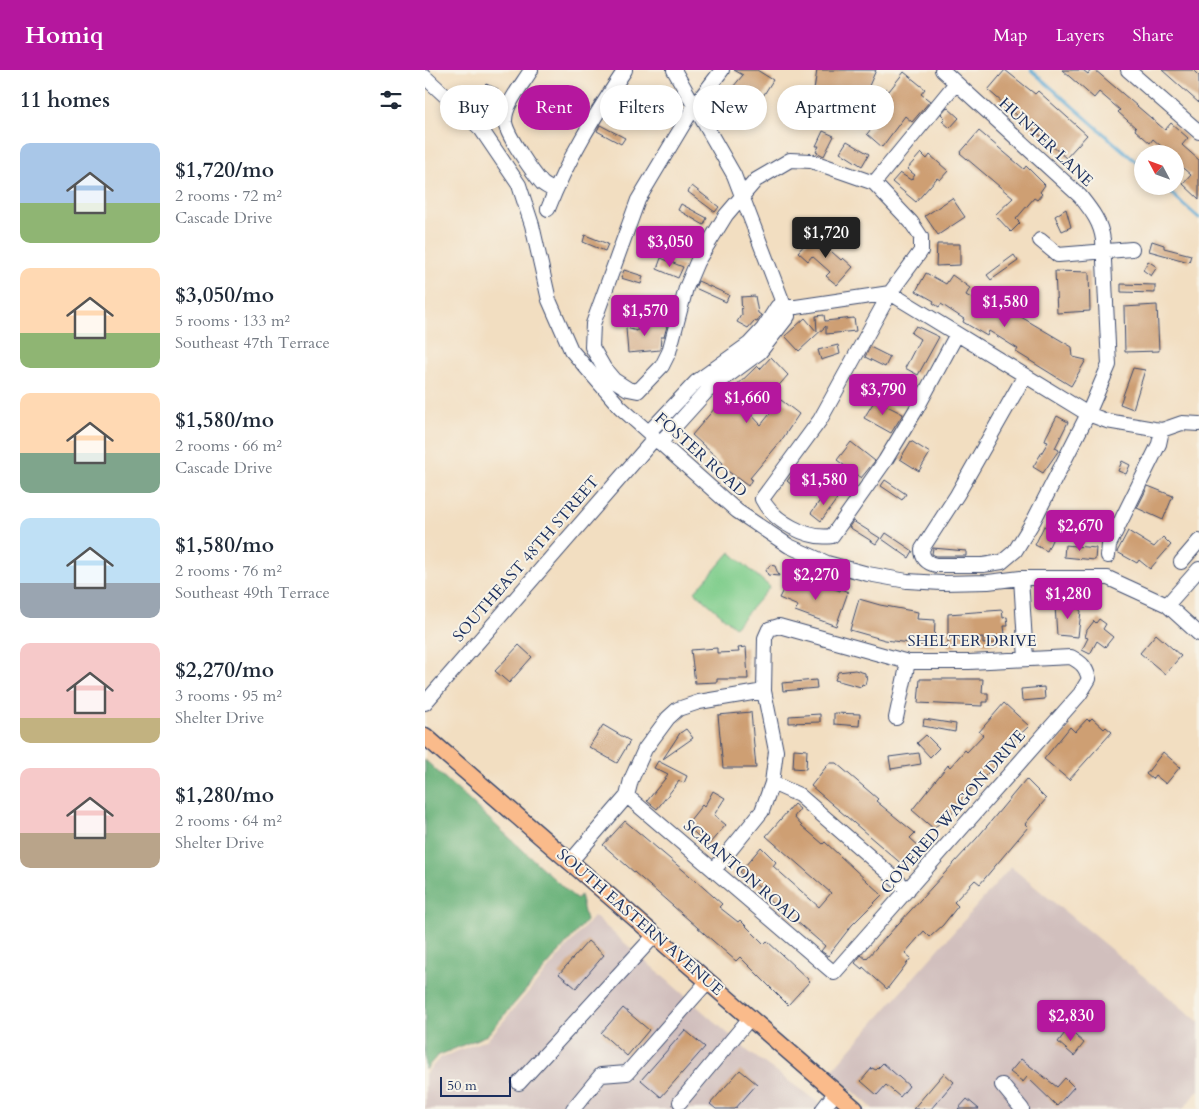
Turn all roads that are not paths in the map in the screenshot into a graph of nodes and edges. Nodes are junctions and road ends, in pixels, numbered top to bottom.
1 (531, 70) edge
2 (625, 70) edge
3 (675, 70) edge
4 (722, 70) edge
5 (943, 70) edge
6 (1128, 70) edge
7 (425, 76) edge
8 (956, 83) junction
9 (710, 85) edge
10 (693, 102) edge
11 (693, 108) edge
12 (709, 130) edge
13 (1199, 132) edge
14 (874, 183) junction
15 (555, 191) junction
16 (741, 195) junction
17 (548, 209) dead end
18 (1039, 240) dead end
19 (1132, 249) dead end
20 (1104, 253) junction
21 (889, 293) junction
22 (786, 306) junction
23 (957, 334) junction
24 (1024, 377) junction
25 (1088, 414) junction
26 (1199, 424) edge
27 (1162, 430) junction
28 (655, 437) junction
29 (1199, 541) edge
30 (1108, 556) dead end
31 (1181, 562) dead end
32 (1199, 569) edge
33 (1021, 578) junction
34 (1167, 605) junction
35 (1199, 634) edge
36 (1026, 659) junction
37 (908, 662) junction
38 (1087, 669) joint
39 (764, 691) junction
40 (425, 703) edge
41 (896, 718) dead end
42 (425, 736) edge
43 (772, 782) junction
44 (627, 796) junction
45 (570, 862) junction
46 (714, 870) junction
47 (909, 890) junction
48 (655, 935) junction
49 (834, 974) joint
50 (708, 981) junction
51 (750, 1018) junction
52 (519, 1083) dead end
53 (1001, 1085) dead end
54 (836, 1092) junction
55 (679, 1102) dead end
56 (573, 1109) edge
57 (823, 1109) edge
58 (855, 1109) edge
59 (1022, 1109) edge

1 - 15 street
2 - 15 street
3 - 10 street
4 - 9 street
5 - 8 street, HUNTER LANE
6 - 13 street
7 - 28 street, FOSTER ROAD
8 - 14 street
8 - 20 street, HUNTER LANE
11 - 16 street
12 - 16 street
14 - 16 street
14 - 21 street
15 - 17 street
16 - 22 street
18 - 20 street
19 - 20 street
20 - 25 street, HUNTER LANE
21 - 22 street
21 - 23 street
21 - 23 street
22 - 28 street, SOUTHEAST 48TH STREET
23 - 24 street
24 - 25 street
24 - 25 street, HUNTER LANE
25 - 27 street
26 - 27 street
27 - 30 street
28 - 33 street, FOSTER ROAD
28 - 40 street, SOUTHEAST 48TH STREET
29 - 31 street
32 - 34 street
33 - 34 street, FOSTER ROAD
33 - 36 street
34 - 35 street, FOSTER ROAD
36 - 37 street, SHELTER DRIVE
36 - 38 street, SHELTER DRIVE
37 - 39 street, SHELTER DRIVE
37 - 41 street
38 - 47 street, COVERED WAGON DRIVE
39 - 43 street
39 - 44 street
42 - 45 main road, SOUTH EASTERN AVENUE
43 - 46 street
43 - 47 street
44 - 45 street
44 - 46 street, SCRANTON ROAD
45 - 48 main road, SOUTH EASTERN AVENUE
46 - 49 street, SCRANTON ROAD
47 - 49 street, COVERED WAGON DRIVE
48 - 50 main road, SOUTH EASTERN AVENUE
48 - 52 street
50 - 51 main road, SOUTH EASTERN AVENUE
50 - 56 street
51 - 54 main road, SOUTH EASTERN AVENUE
51 - 55 street
53 - 59 street
54 - 57 street
54 - 58 main road, SOUTH EASTERN AVENUE

